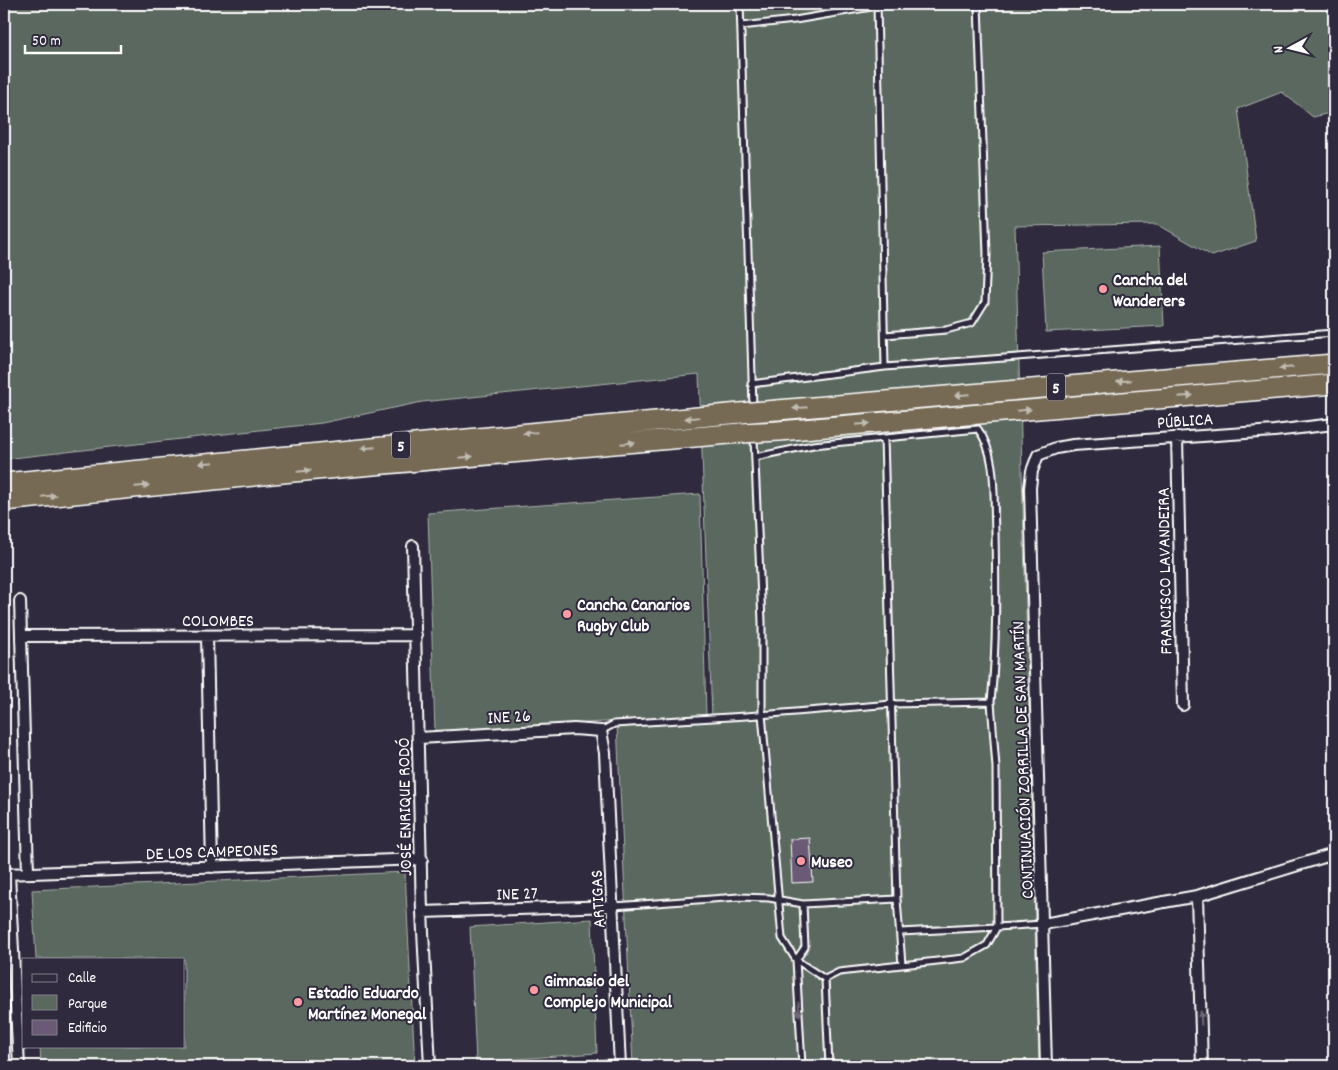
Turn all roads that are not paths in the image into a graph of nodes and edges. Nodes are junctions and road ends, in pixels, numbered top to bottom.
1 (740, 4) edge
2 (889, 4) edge
3 (978, 4) edge
4 (877, 5) edge
5 (741, 26) junction
6 (1334, 333) edge
7 (885, 335) junction
8 (1334, 364) edge
9 (885, 367) junction
10 (751, 384) junction
11 (1334, 384) edge
12 (1334, 424) edge
13 (1177, 437) junction
14 (884, 438) junction
15 (1038, 455) joint
16 (755, 457) junction
17 (4, 483) edge
18 (4, 501) edge
19 (413, 546) dead end
20 (20, 602) dead end
21 (416, 635) junction
22 (20, 636) junction
23 (207, 636) junction
24 (991, 702) junction
25 (892, 704) junction
26 (1183, 705) dead end
27 (762, 714) junction
28 (601, 731) junction
29 (419, 738) junction
30 (1334, 854) edge
31 (422, 859) junction
32 (212, 867) junction
33 (28, 873) junction
34 (6, 874) edge
35 (1197, 896) junction
36 (897, 899) junction
37 (778, 901) junction
38 (803, 904) junction
39 (614, 906) junction
40 (422, 912) junction
41 (1043, 924) junction
42 (997, 927) junction
43 (900, 932) junction
44 (796, 960) junction
45 (902, 965) junction
46 (825, 980) junction
47 (620, 1064) edge
48 (19, 1066) edge
49 (430, 1066) edge
50 (516, 1066) edge
51 (802, 1066) edge
52 (829, 1066) edge
53 (1046, 1066) edge
54 (1202, 1066) edge

1 - 5 lane
2 - 4 lane
3 - 7 lane
4 - 5 lane
4 - 7 lane
5 - 10 lane
6 - 9 lane
7 - 9 lane
8 -> 17 highway, 5, bridge
9 - 10 lane
10 - 16 lane
18 -> 11 highway, 5, bridge
12 - 13 street, PÚBLICA
13 - 15 street, PÚBLICA
13 - 26 street, FRANCISCO LAVANDEIRA
14 - 16 lane
14 - 24 lane
14 - 25 lane
15 - 41 street, CONTINUACIÓN ZORRILLA DE SAN MARTÍN
16 - 27 lane
19 - 21 street, JOSÉ ENRIQUE RODÓ
20 - 22 street
21 - 23 street, COLOMBES
21 - 29 street, JOSÉ ENRIQUE RODÓ
22 - 23 street, COLOMBES
22 - 33 street
23 - 32 street
24 - 25 lane
24 - 42 lane
25 - 27 lane
25 - 36 lane
27 - 28 lane
27 - 37 lane
28 - 29 street, INE 26
28 - 39 street, ARTIGAS
29 - 31 street, JOSÉ ENRIQUE RODÓ
30 - 35 street
31 - 32 street, DE LOS CAMPEONES
31 - 40 street, JOSÉ ENRIQUE RODÓ
32 - 33 street, DE LOS CAMPEONES
33 - 34 street, DE LOS CAMPEONES
34 - 48 street
35 - 41 street
54 -> 35 street
36 - 38 lane
36 - 43 lane
37 - 38 lane
37 - 39 lane
37 - 44 lane
38 - 44 lane
39 - 40 street, INE 27
39 - 47 street, ARTIGAS
40 - 49 street, JOSÉ ENRIQUE RODÓ
41 - 42 lane
41 - 53 street, CONTINUACIÓN ZORRILLA DE SAN MARTÍN
42 - 43 lane
42 - 45 lane
43 - 45 lane
44 - 46 lane
44 -> 51 lane
45 - 46 lane
46 - 52 lane
47 - 50 lane

